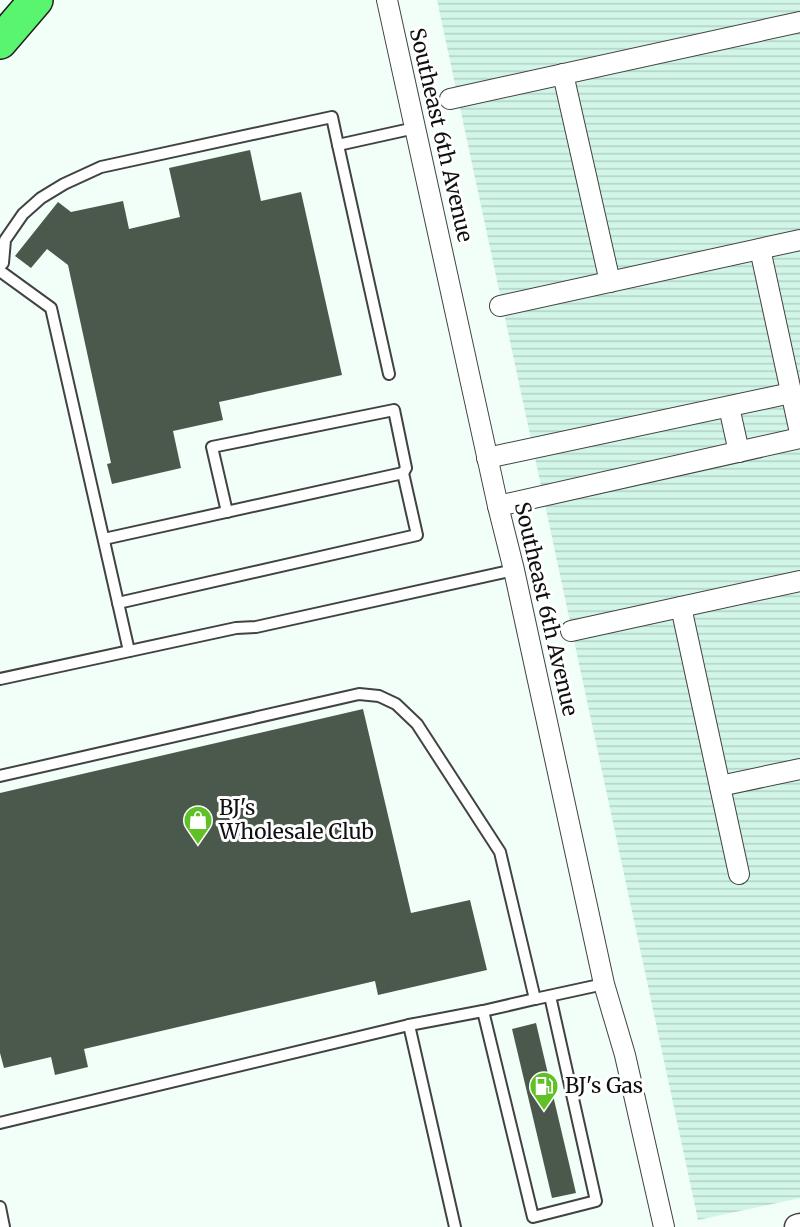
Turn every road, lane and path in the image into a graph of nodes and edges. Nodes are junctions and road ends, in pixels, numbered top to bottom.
1 (36, 0) edge
2 (387, 0) edge
3 (800, 22) edge
4 (0, 42) edge
5 (563, 74) junction
6 (450, 99) dead end
7 (415, 128) junction
8 (338, 145) junction
9 (800, 240) edge
10 (760, 249) junction
11 (0, 266) edge
12 (0, 272) edge
13 (610, 282) junction
14 (500, 306) dead end
15 (389, 374) dead end
16 (791, 393) junction
17 (729, 407) junction
18 (800, 433) edge
19 (800, 438) edge
20 (739, 452) junction
21 (487, 458) junction
22 (403, 473) junction
23 (498, 506) junction
24 (227, 512) junction
25 (104, 539) junction
26 (514, 570) junction
27 (800, 581) edge
28 (118, 603) junction
29 (681, 607) junction
30 (571, 631) dead end
31 (129, 651) junction
32 (0, 679) edge
33 (800, 769) edge
34 (0, 776) edge
35 (720, 786) junction
36 (739, 874) dead end
37 (604, 984) junction
38 (550, 996) junction
39 (535, 999) junction
40 (483, 1011) junction
41 (408, 1025) junction
42 (0, 1123) edge
43 (0, 1207) edge
44 (4, 1227) edge
45 (455, 1227) edge
46 (664, 1227) edge

1 - 4 highway
2 - 7 street, Southeast 6th Avenue
3 - 5 street
5 - 6 street
5 - 13 street
7 - 8 lane
7 - 21 street, Southeast 6th Avenue
8 - 11 lane
8 - 15 lane
9 - 10 street
10 - 13 street
10 - 16 street
12 - 25 lane
13 - 14 street
16 - 17 street
16 - 18 street
17 - 20 street
17 - 21 street
19 - 20 street
20 - 23 street
21 - 23 street, Southeast 6th Avenue
22 - 24 lane
22 - 24 lane
22 - 28 lane
23 - 26 street, Southeast 6th Avenue
24 - 25 lane
25 - 28 lane
26 - 31 lane
26 - 37 street, Southeast 6th Avenue
27 - 29 street
28 - 31 lane
29 - 30 street
29 - 35 street
31 - 32 lane
33 - 35 street
34 - 39 lane
35 - 36 street
37 - 38 lane
37 - 46 street, Southeast 6th Avenue
38 - 39 lane
38 - 40 lane
39 - 40 lane
40 - 41 lane
41 - 42 lane
41 - 45 lane
43 - 44 lane

